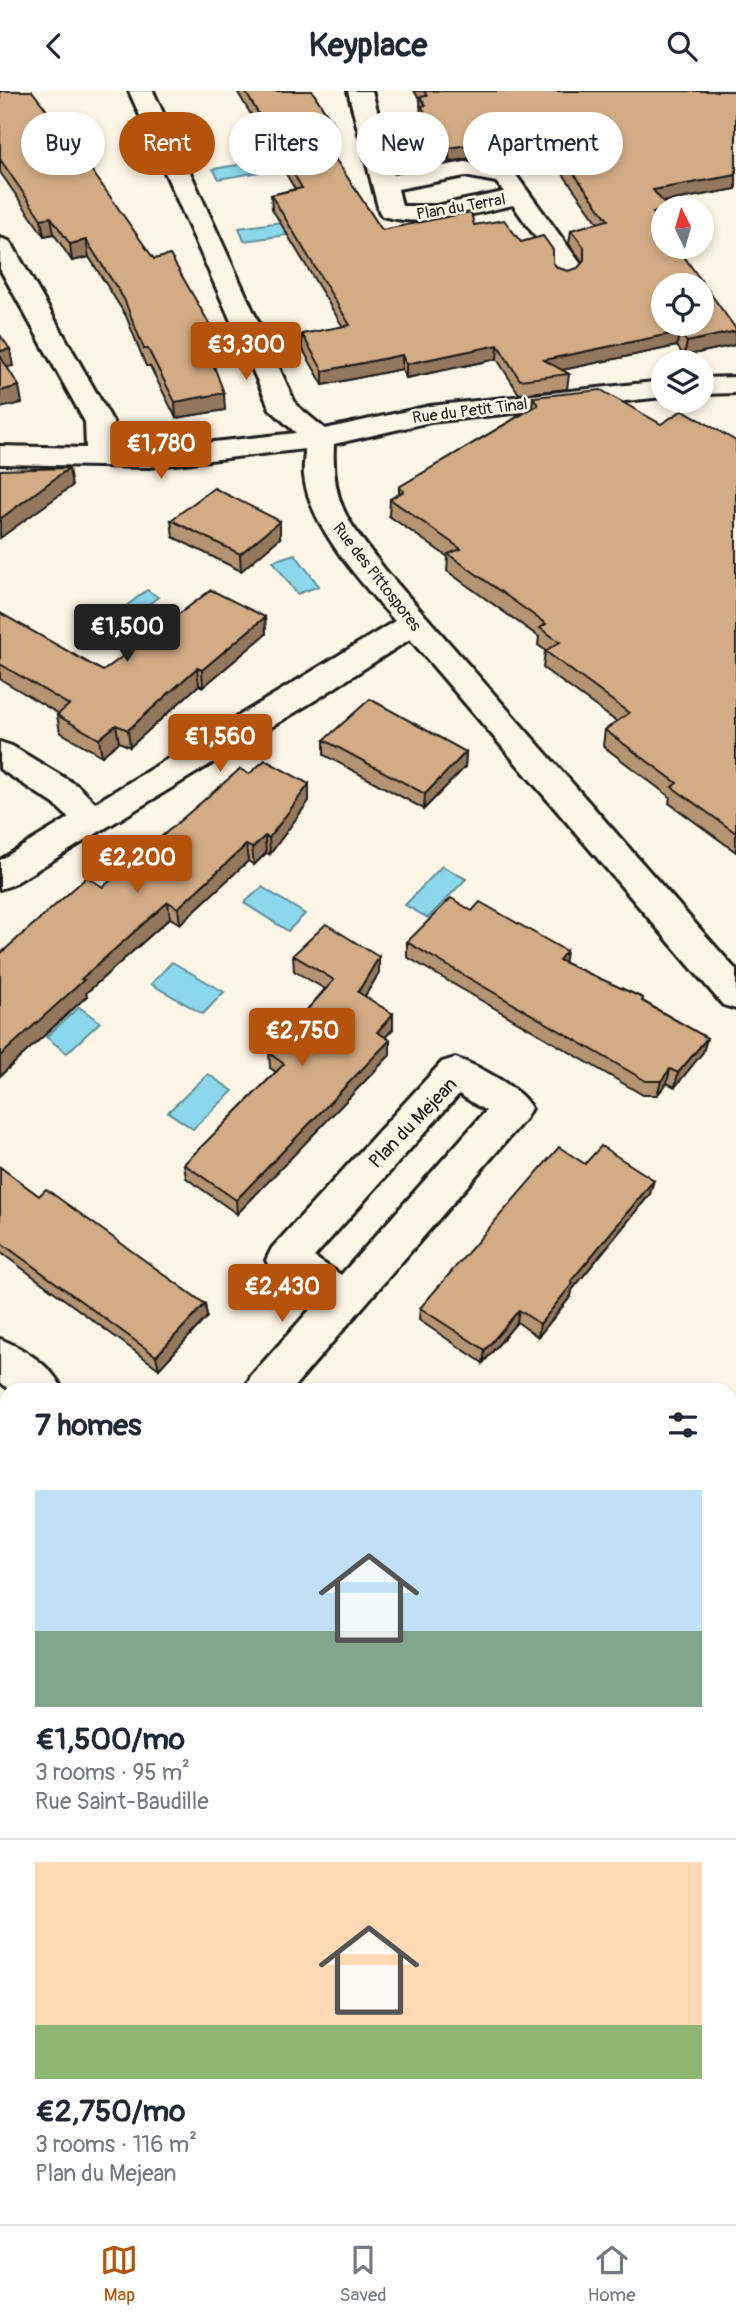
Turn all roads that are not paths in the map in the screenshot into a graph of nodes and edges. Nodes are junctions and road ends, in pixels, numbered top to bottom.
1 (141, 91) edge
2 (360, 91) edge
3 (384, 184) junction
4 (517, 197) junction
5 (0, 246) edge
6 (567, 275) edge
7 (736, 385) edge
8 (714, 386) edge
9 (651, 391) edge
10 (320, 439) junction
11 (0, 455) edge
12 (100, 457) junction
13 (414, 625) junction
14 (0, 754) edge
15 (92, 821) junction
16 (0, 876) edge
17 (723, 955) edge
18 (736, 995) edge
19 (345, 1300) junction
20 (0, 1358) edge
21 (33, 1383) edge
22 (272, 1383) edge

1 - 10 street
2 - 3 street, Plan du Terral
3 - 4 street, Plan du Terral
3 - 4 street, Plan du Terral
4 - 6 street, Plan du Terral
5 - 12 street
7 - 8 street
9 - 10 street, Rue du Petit Tinal
10 - 12 street, Rue du Petit Tinal
10 - 13 street, Rue des Pittospores
11 - 12 street, Rue du Petit Tinal
13 - 15 street
13 - 17 street, Rue des Pittospores
14 - 15 street
15 - 16 street
17 - 18 street, Rue des Pittospores
19 - 19 street, Plan du Mejean
19 - 22 street, Plan du Mejean
20 - 21 street

